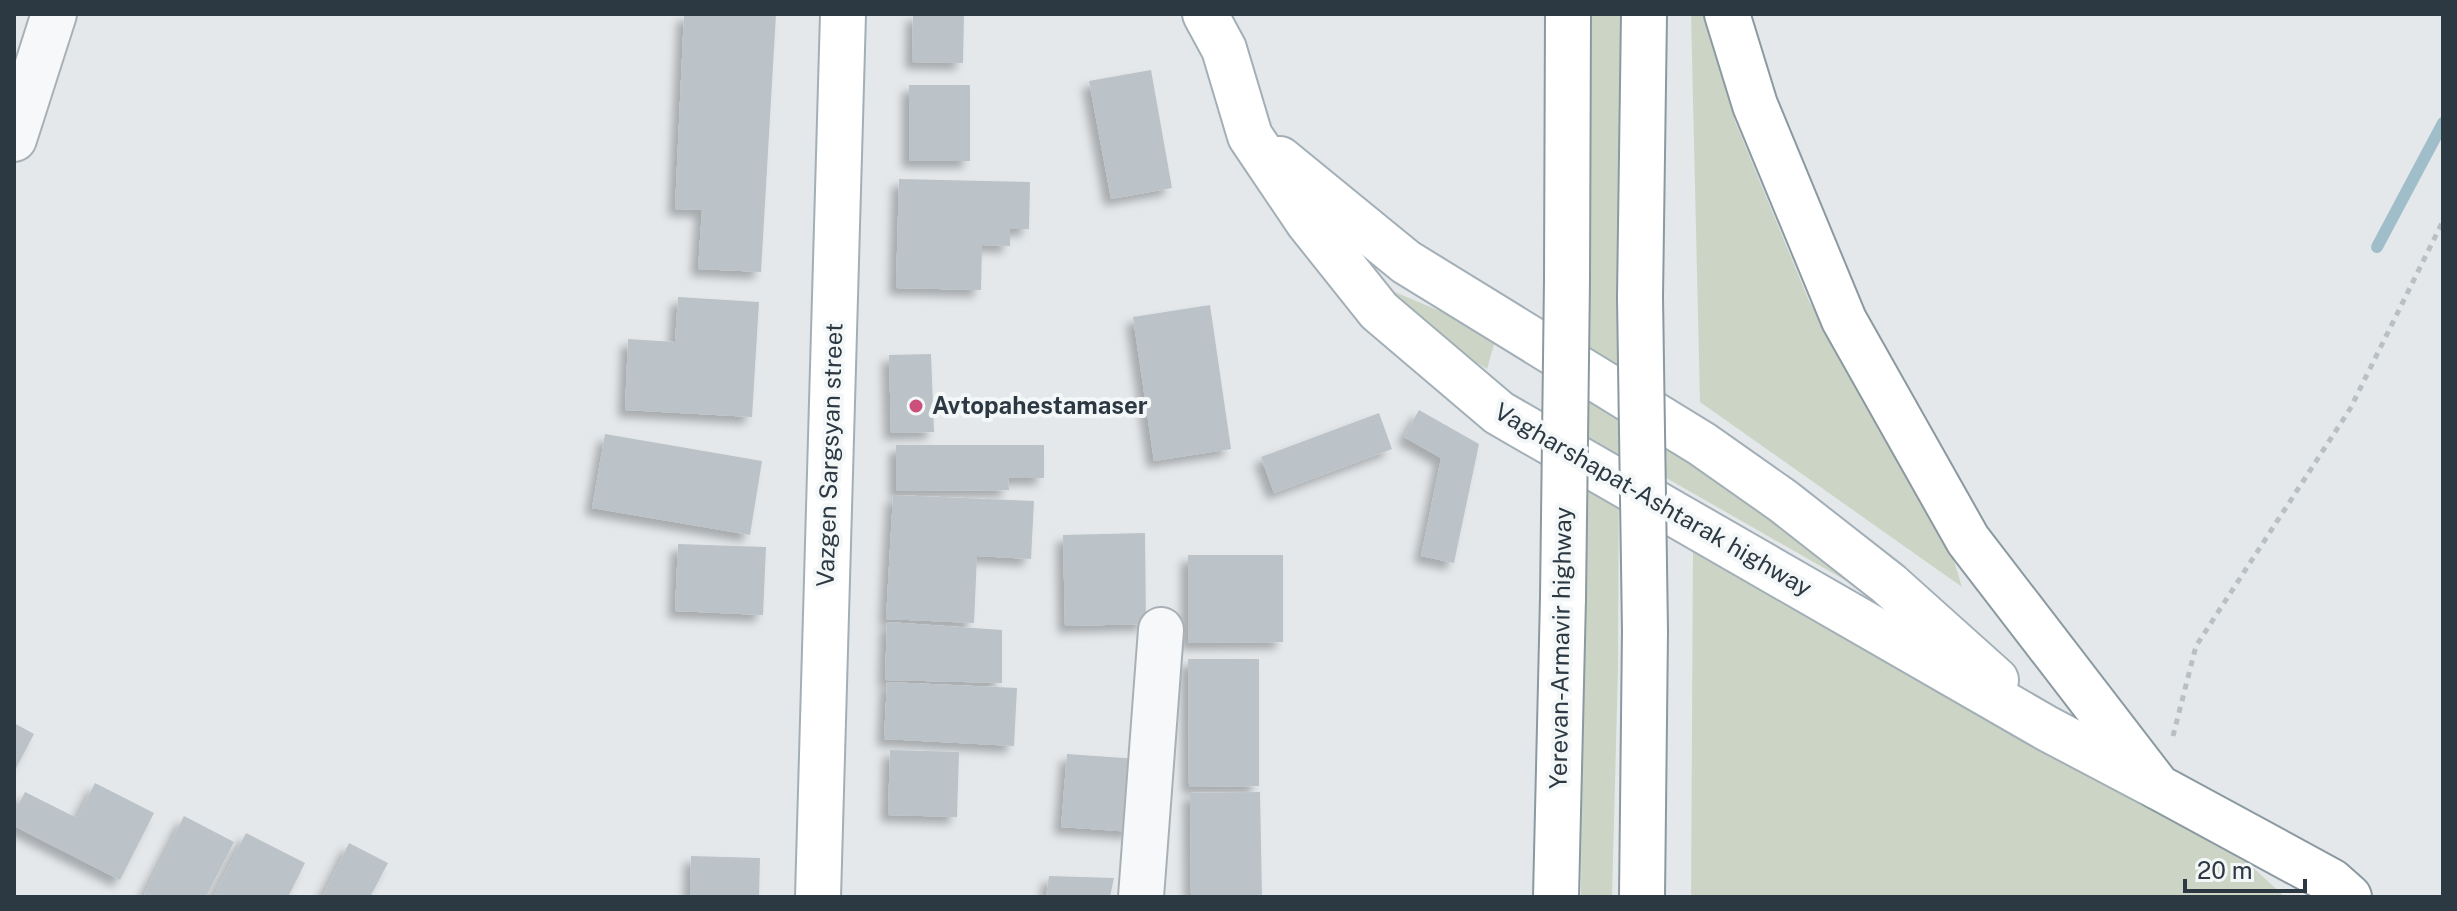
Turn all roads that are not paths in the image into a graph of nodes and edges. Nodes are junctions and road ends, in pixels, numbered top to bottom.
1 (54, 14) edge
2 (843, 14) edge
3 (1205, 14) edge
4 (1568, 14) edge
5 (1644, 14) edge
6 (1727, 14) edge
7 (1250, 136) junction
8 (14, 139) edge
9 (1161, 630) dead end
10 (2048, 729) junction
11 (2158, 787) junction
12 (818, 897) edge
13 (1141, 897) edge
14 (1556, 897) edge
15 (1642, 897) edge
16 (2349, 897) edge

1 - 8 street
2 - 12 main road, Vazgen Sargsyan street
3 - 7 main road, Vagharshapat-Ashtarak highway
4 - 14 main road, Yerevan-Armavir highway, bridge
5 - 15 main road, bridge
6 - 11 main road
7 - 10 main road, Vagharshapat-Ashtarak highway
7 - 10 main road, Vagharshapat-Ashtarak highway
9 - 13 street
10 - 11 main road, Vagharshapat-Ashtarak highway
11 - 16 main road, Vagharshapat-Ashtarak highway

